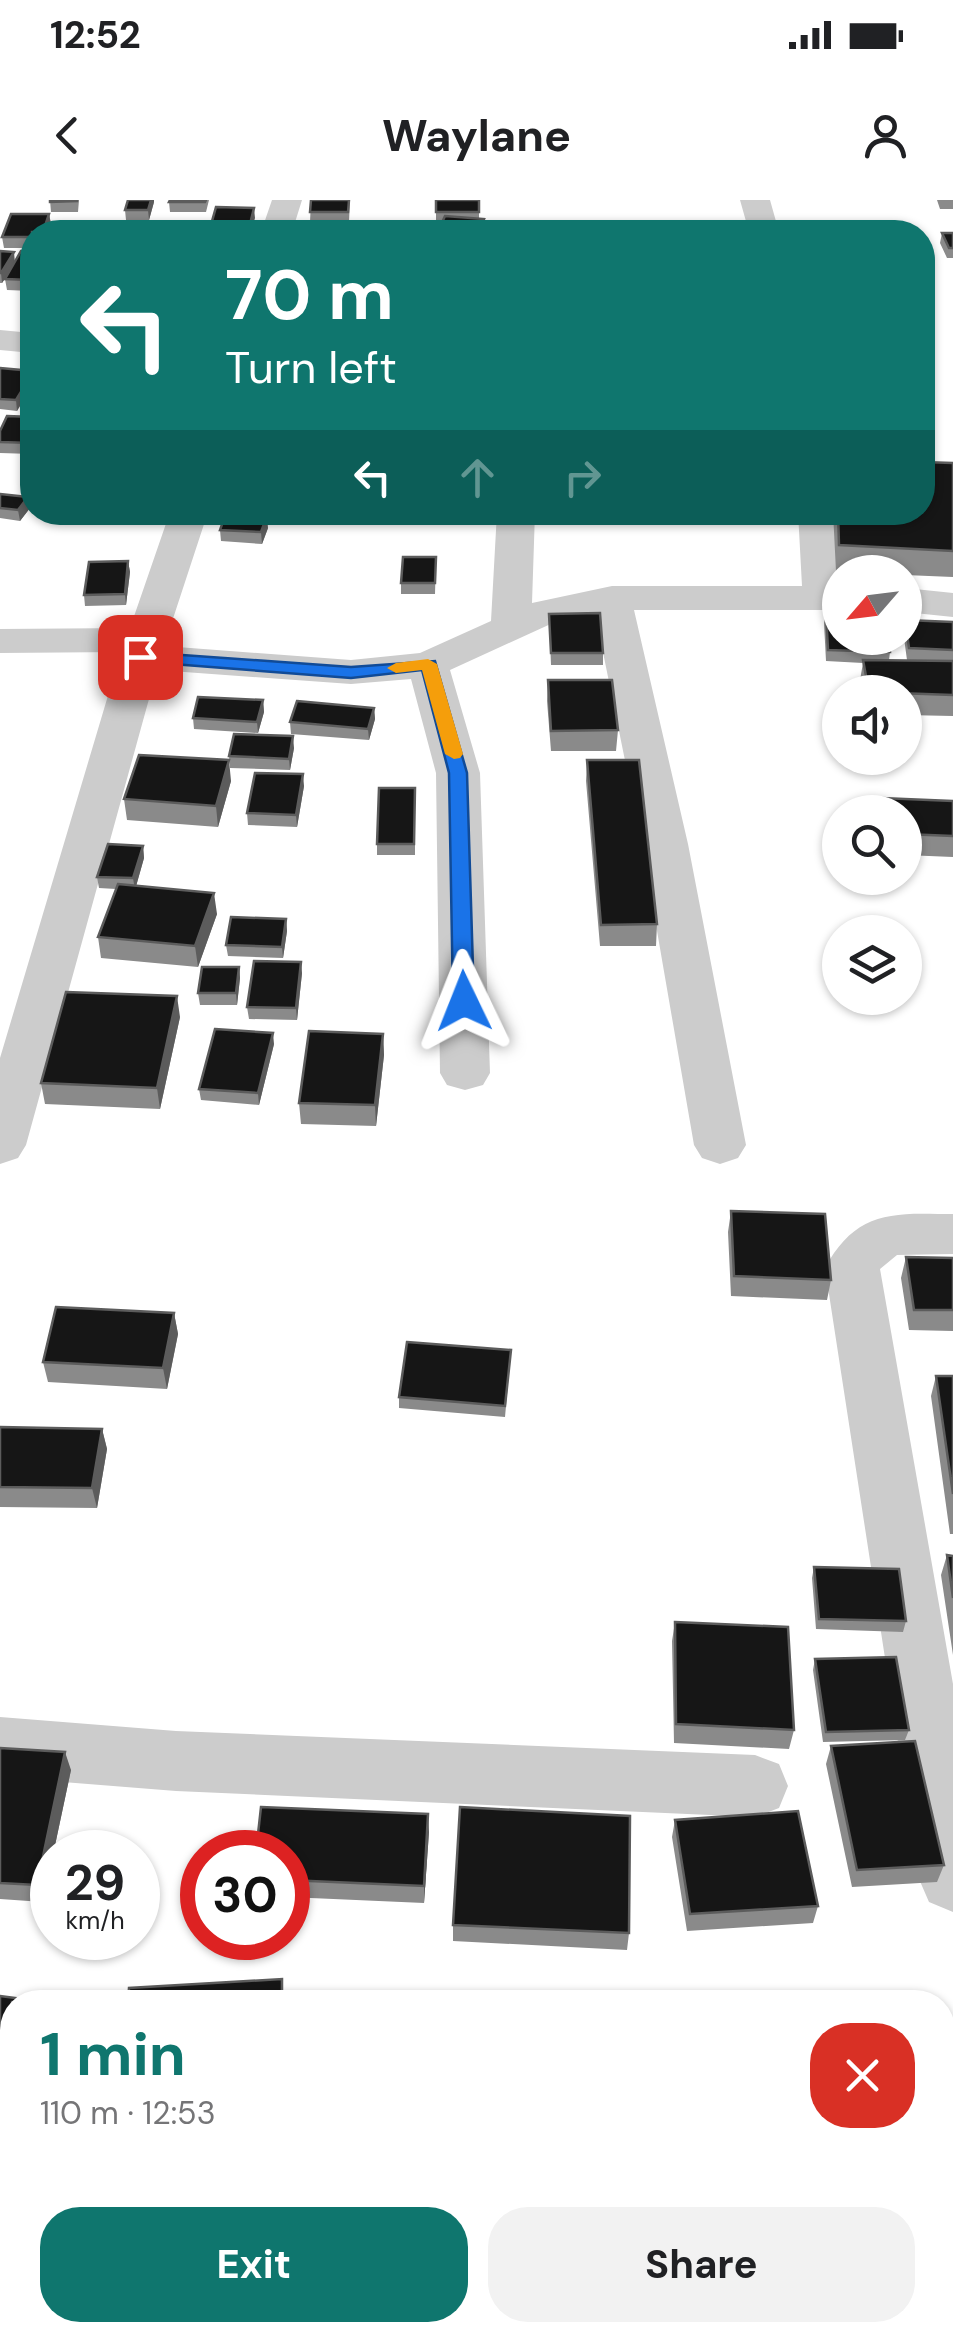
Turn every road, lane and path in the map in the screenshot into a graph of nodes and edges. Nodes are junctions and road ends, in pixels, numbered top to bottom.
1 (185, 525) edge
2 (516, 525) edge
3 (820, 525) edge
4 (825, 555) edge
5 (612, 598) junction
6 (822, 599) edge
7 (922, 602) edge
8 (953, 605) edge
9 (512, 629) junction
10 (0, 641) edge
11 (144, 648) junction
12 (428, 664) junction
13 (465, 1073) dead end
14 (0, 1145) edge
15 (720, 1145) dead end
16 (953, 1234) edge
17 (0, 1747) edge
18 (755, 1786) dead end
19 (953, 1879) edge

1 - 11 street
2 - 9 street
3 - 4 street
5 - 6 street
5 - 9 street
5 - 15 street
7 - 8 street
9 - 12 street
10 - 11 street
11 - 12 street
11 - 14 street
12 - 13 street
16 - 19 street
17 - 18 street

